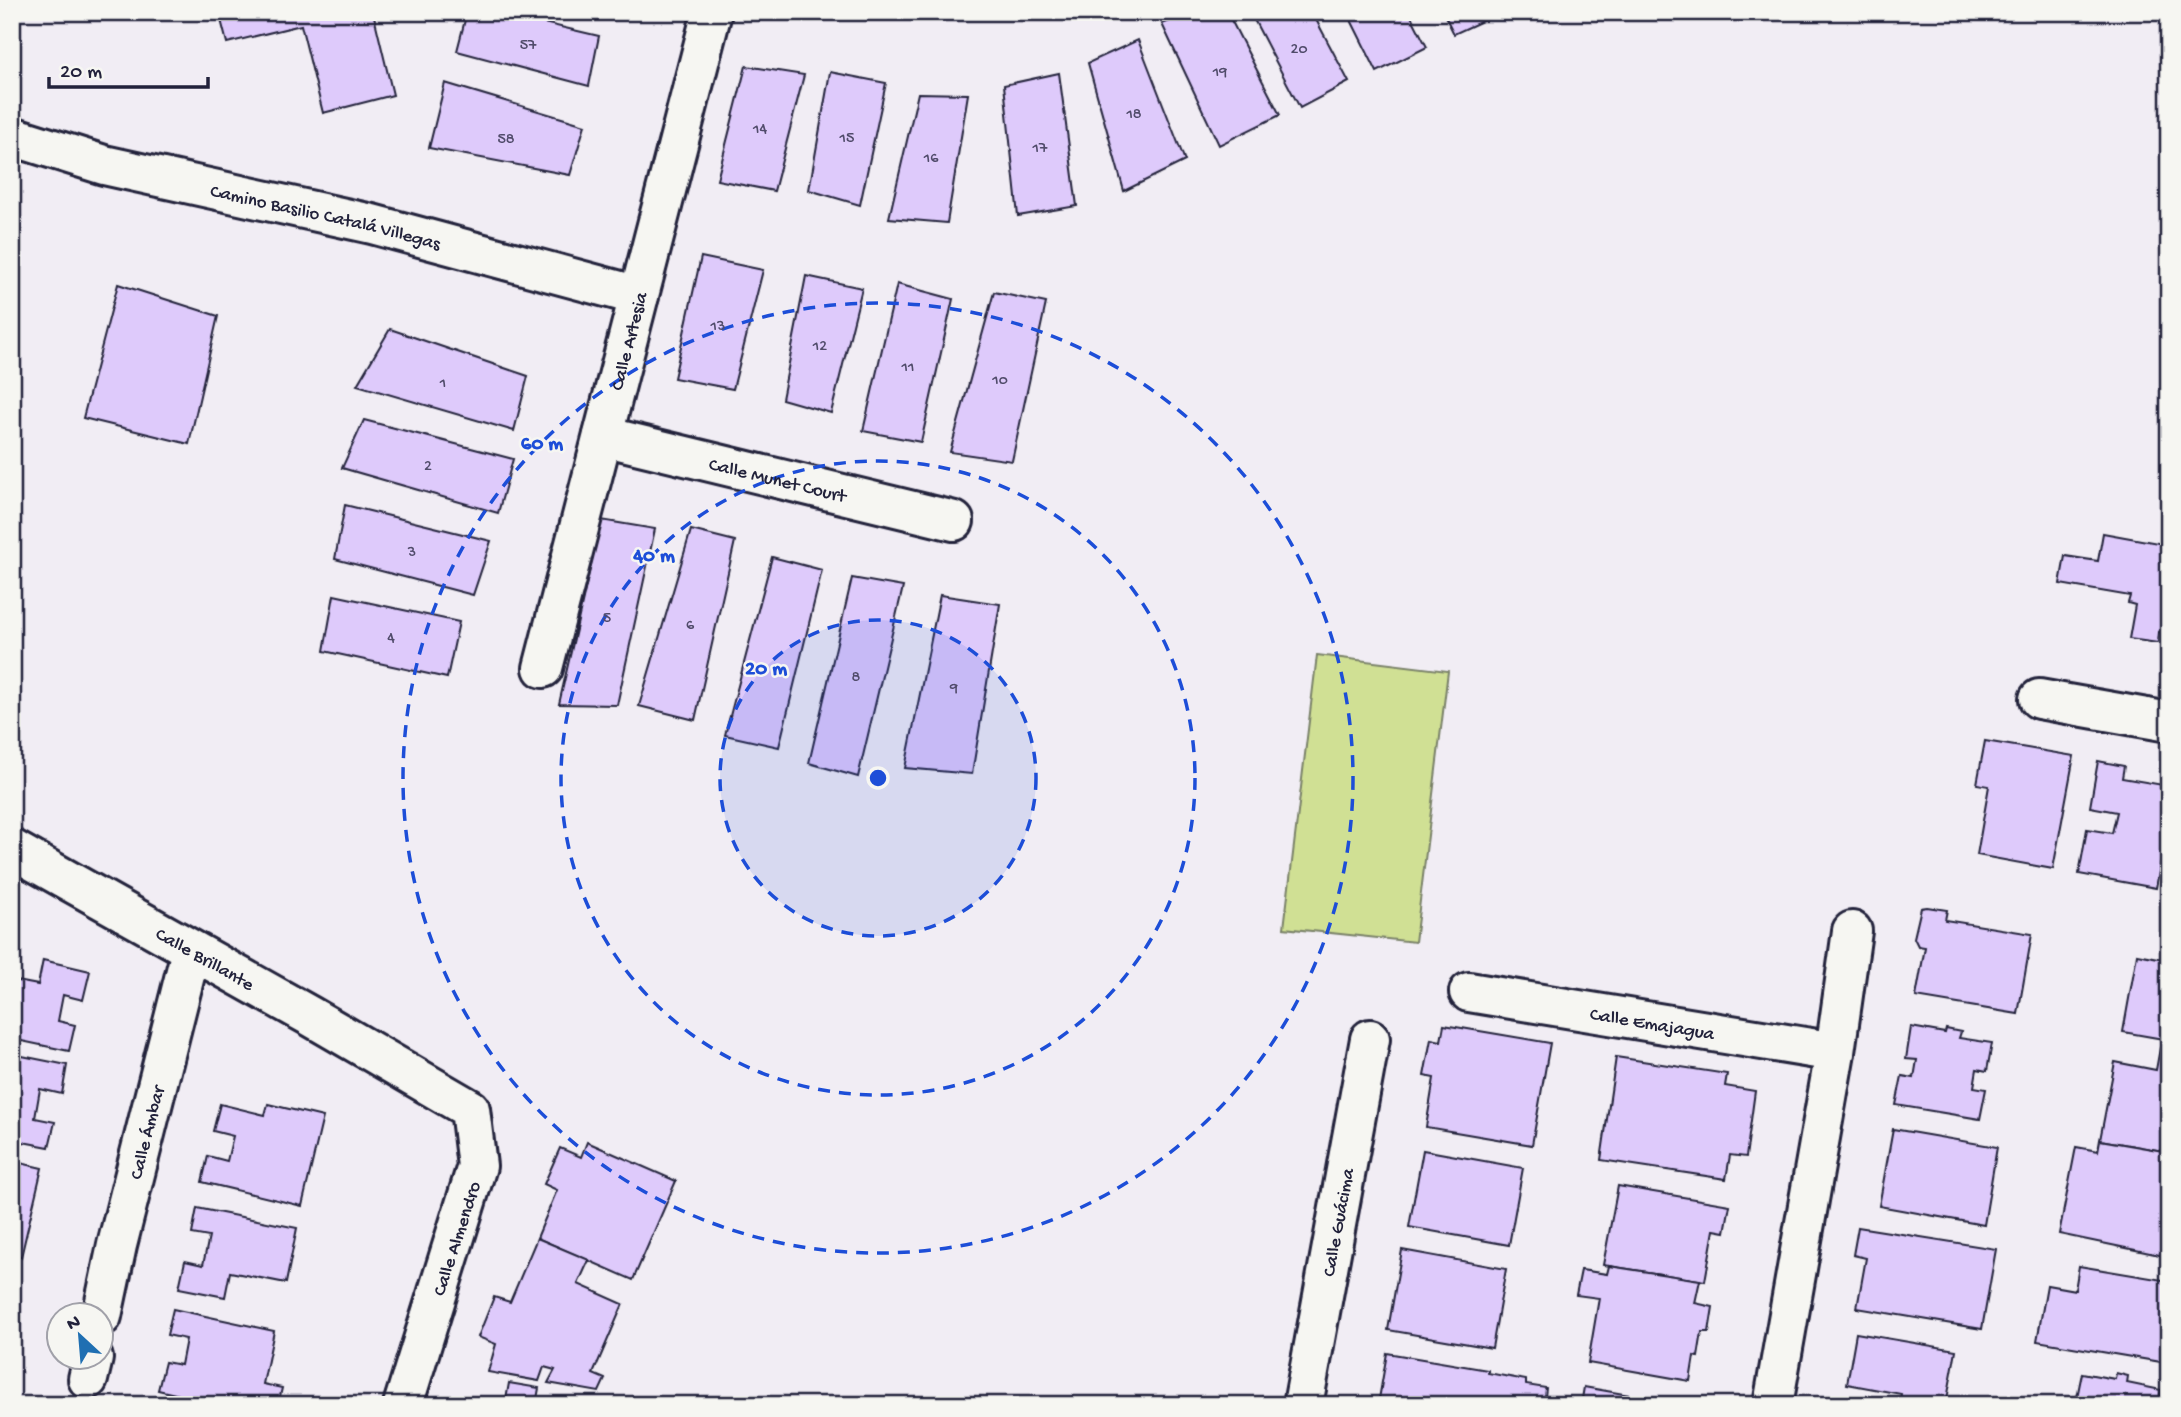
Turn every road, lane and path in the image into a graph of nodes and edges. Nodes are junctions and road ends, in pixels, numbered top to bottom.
1 (712, 12) edge
2 (12, 136) edge
3 (639, 296) junction
4 (603, 436) junction
5 (954, 521) dead end
6 (543, 668) dead end
7 (2039, 699) dead end
8 (2169, 722) edge
9 (12, 849) edge
10 (1852, 931) dead end
11 (191, 951) junction
12 (1469, 992) dead end
13 (1370, 1039) dead end
14 (1835, 1052) junction
15 (398, 1067) joint
16 (105, 1302) edge
17 (403, 1405) edge
18 (1303, 1405) edge
19 (1773, 1405) edge

1 - 3 street, Calle Artesia
2 - 3 street, Camino Basilio Catalá Villegas
3 - 4 street, Calle Artesia
4 - 5 street, Calle Munet Court
4 - 6 street, Calle Artesia
7 - 8 street
9 - 11 street, Calle Brillante
10 - 14 street
11 - 15 street, Calle Brillante
11 - 16 street, Calle Ámbar
12 - 14 street, Calle Emajagua
13 - 18 street, Calle Guácima
14 - 19 street
15 - 17 street, Calle Almendro

